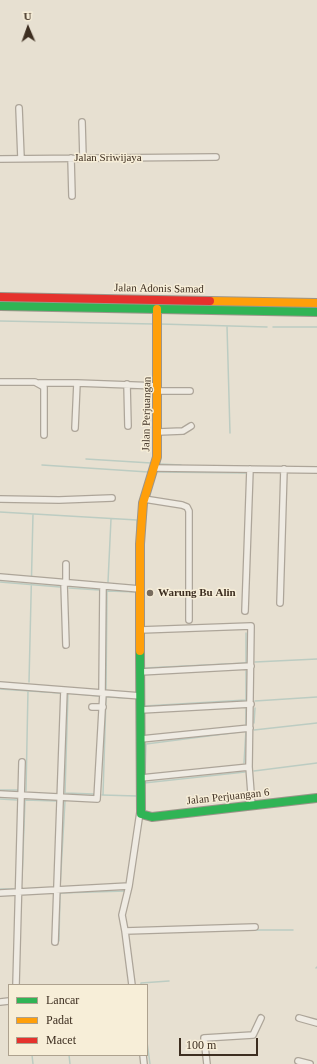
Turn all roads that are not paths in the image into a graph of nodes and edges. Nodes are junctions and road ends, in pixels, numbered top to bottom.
1 (19, 108) dead end
2 (82, 122) dead end
3 (216, 157) dead end
4 (21, 158) junction
5 (71, 158) junction
6 (83, 158) junction
7 (0, 159) edge
8 (72, 196) dead end
9 (0, 297) edge
10 (22, 302) junction
11 (270, 302) junction
12 (317, 303) edge
13 (0, 306) edge
14 (157, 310) junction
15 (270, 311) junction
16 (317, 312) edge
17 (0, 382) edge
18 (39, 383) junction
19 (77, 383) junction
20 (127, 384) junction
21 (158, 388) junction
22 (190, 391) dead end
23 (128, 426) dead end
24 (191, 426) dead end
25 (75, 428) dead end
26 (158, 432) junction
27 (44, 435) dead end
28 (154, 468) junction
29 (250, 469) junction
30 (284, 469) junction
31 (317, 470) edge
32 (112, 498) dead end
33 (0, 499) edge
34 (144, 499) junction
35 (66, 564) dead end
36 (0, 577) edge
37 (65, 583) junction
38 (104, 586) junction
39 (140, 588) junction
40 (280, 603) dead end
41 (245, 611) dead end
42 (189, 620) dead end
43 (140, 630) junction
44 (66, 645) dead end
45 (251, 666) junction
46 (140, 672) junction
47 (0, 685) edge
48 (64, 690) junction
49 (103, 693) junction
50 (141, 696) junction
51 (251, 704) junction
52 (92, 707) dead end
53 (103, 707) junction
54 (141, 710) junction
55 (250, 728) junction
56 (141, 739) junction
57 (22, 762) dead end
58 (249, 767) junction
59 (141, 778) junction
60 (0, 794) edge
61 (22, 795) junction
62 (61, 797) junction
63 (317, 798) edge
64 (252, 806) junction
65 (141, 814) junction
66 (129, 886) junction
67 (56, 891) junction
68 (0, 893) edge
69 (18, 893) junction
70 (255, 927) dead end
71 (124, 931) junction
72 (55, 942) dead end
73 (16, 984) edge
74 (132, 984) edge
75 (261, 1018) dead end
76 (300, 1018) dead end
77 (317, 1023) edge
78 (298, 1061) dead end
79 (207, 1064) edge
80 (310, 1064) edge

1 - 4 street
2 - 6 street
3 - 6 street, Jalan Sriwijaya
4 - 5 street, Jalan Sriwijaya
4 - 7 street, Jalan Sriwijaya
5 - 6 street, Jalan Sriwijaya
5 - 8 street
9 - 10 main road, Jalan Adonis Samad
10 - 11 main road, Jalan Adonis Samad
10 - 13 main road
10 - 14 main road
11 - 12 main road, Jalan Adonis Samad
11 - 15 main road
14 - 15 main road
14 - 21 main road, Jalan Perjuangan
15 - 16 main road
17 - 18 street
18 - 19 street
18 - 27 street
19 - 20 street
19 - 25 street
20 - 21 street
20 - 23 street
21 - 22 street
21 - 26 main road, Jalan Perjuangan
24 - 26 street
26 - 28 main road, Jalan Perjuangan
28 - 29 street
28 - 34 main road, Jalan Perjuangan
29 - 30 street
29 - 41 street
30 - 31 street
30 - 40 street
32 - 33 street
34 - 39 main road, Jalan Perjuangan
34 - 42 street
35 - 37 street
36 - 37 street
37 - 38 street
37 - 44 street
38 - 39 street
38 - 49 street
39 - 43 main road, Jalan Perjuangan
43 - 45 street
43 - 46 main road, Jalan Perjuangan
45 - 46 street
45 - 51 street
46 - 50 main road, Jalan Perjuangan
47 - 48 street
48 - 49 street
48 - 62 street
49 - 50 street
49 - 53 street
50 - 54 main road, Jalan Perjuangan
51 - 54 street
51 - 55 street
52 - 53 street
53 - 62 street
54 - 56 main road, Jalan Perjuangan
55 - 56 street
55 - 58 street
56 - 59 main road, Jalan Perjuangan
57 - 61 street
58 - 59 street
58 - 64 street
59 - 65 main road, Jalan Perjuangan
60 - 61 street
61 - 62 street
61 - 69 street
62 - 67 street
63 - 64 main road, Jalan Perjuangan 6
64 - 65 main road, Jalan Perjuangan 6
65 - 66 street
66 - 67 street
66 - 71 street
67 - 69 street
67 - 72 street
68 - 69 street
69 - 73 street
70 - 71 street
71 - 74 street
75 - 79 street
76 - 77 street
78 - 80 street

